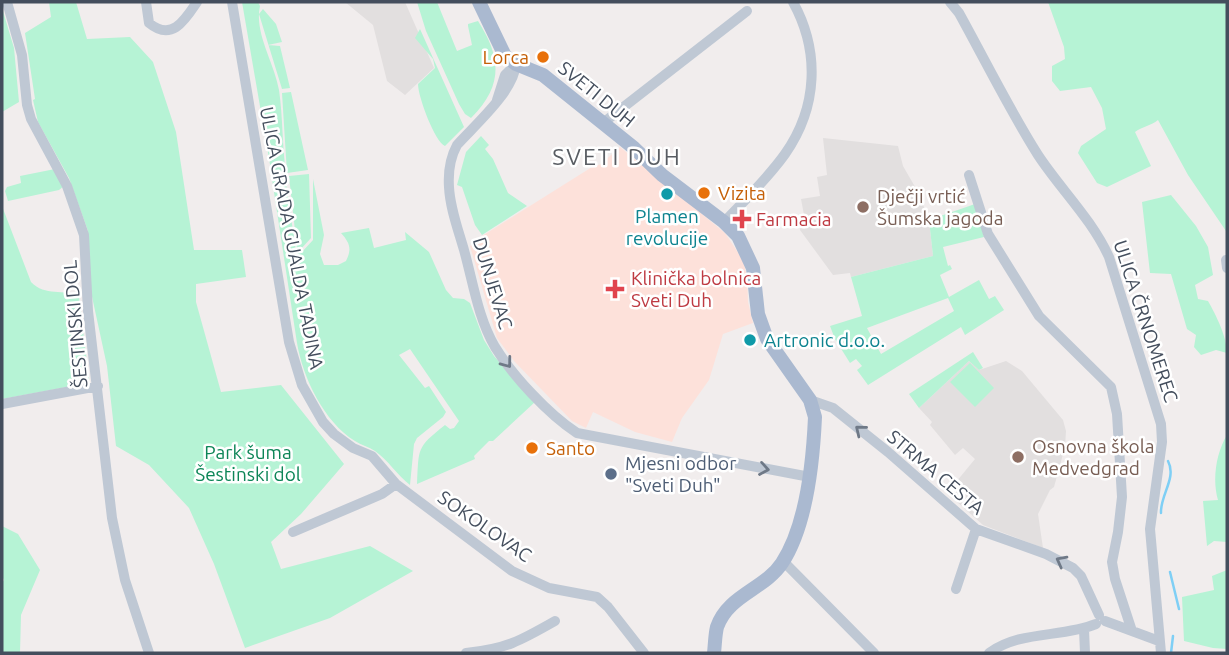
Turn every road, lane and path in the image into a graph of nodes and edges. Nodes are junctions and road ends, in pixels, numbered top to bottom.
1 (7, 2) edge
2 (146, 2) edge
3 (197, 2) edge
4 (232, 2) edge
5 (793, 2) edge
6 (950, 2) edge
7 (484, 4) edge
8 (747, 11) dead end
9 (516, 64) junction
10 (603, 123) junction
11 (969, 175) dead end
12 (724, 222) junction
13 (98, 386) junction
14 (810, 400) junction
15 (2, 404) edge
16 (810, 477) junction
17 (396, 484) junction
18 (976, 529) junction
19 (293, 532) dead end
20 (783, 561) junction
21 (956, 589) dead end
22 (1100, 620) junction
23 (555, 621) dead end
24 (1084, 629) junction
25 (1132, 631) junction
26 (1159, 641) junction
27 (149, 653) edge
28 (466, 653) edge
29 (645, 653) edge
30 (714, 653) edge
31 (874, 653) edge
32 (989, 653) edge
33 (1085, 653) edge
34 (1161, 653) edge

1 - 13 street, ŠESTINSKI DOL
2 - 3 street
4 - 17 street, ULICA GRADA GUALDA TADINA
5 - 12 street
6 - 26 street, ULICA ČRNOMEREC
7 - 9 main road, SVETI DUH
8 - 10 street
9 - 10 main road, SVETI DUH
9 -> 16 street, DUNJEVAC
10 - 12 main road, SVETI DUH
11 - 25 street
12 - 14 main road, SVETI DUH
13 - 15 street
13 - 27 street, ŠESTINSKI DOL
14 - 16 main road, SVETI DUH
18 -> 14 street, STRMA CESTA
16 - 20 main road, SVETI DUH
17 - 19 street
17 - 29 street, SOKOLOVAC
18 - 21 street
22 -> 18 street, STRMA CESTA
20 - 30 main road, SVETI DUH
20 - 31 street
22 - 24 street
22 - 25 street
23 - 28 street
24 - 32 street
24 - 33 street
25 - 26 street
26 - 34 street, ULICA ČRNOMEREC

